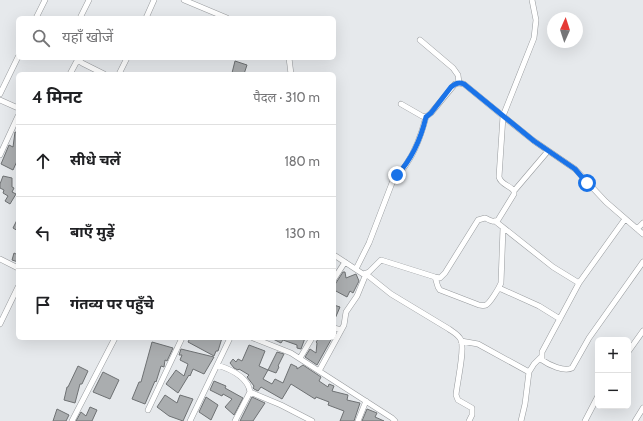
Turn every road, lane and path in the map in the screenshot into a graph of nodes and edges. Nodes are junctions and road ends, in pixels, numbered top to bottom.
1 (45, 0) edge
2 (89, 0) edge
3 (154, 0) edge
4 (184, 0) edge
5 (532, 0) edge
6 (37, 16) edge
7 (81, 16) edge
8 (147, 16) edge
9 (222, 16) edge
10 (420, 40) dead end
11 (17, 60) edge
12 (76, 60) edge
13 (79, 60) edge
14 (126, 60) edge
15 (290, 60) edge
16 (71, 72) edge
17 (100, 72) edge
18 (121, 72) edge
19 (291, 72) edge
20 (459, 82) junction
21 (0, 94) edge
22 (0, 100) edge
23 (401, 104) dead end
24 (16, 107) edge
25 (503, 116) junction
26 (426, 117) junction
27 (16, 120) edge
28 (548, 151) junction
29 (0, 155) edge
30 (514, 191) junction
31 (625, 219) junction
32 (495, 221) junction
33 (643, 223) edge
34 (503, 228) junction
35 (637, 229) junction
36 (643, 234) edge
37 (336, 256) edge
38 (0, 259) edge
39 (345, 262) junction
40 (643, 262) edge
41 (16, 267) edge
42 (356, 269) junction
43 (366, 274) junction
44 (336, 276) edge
45 (435, 277) junction
46 (580, 284) junction
47 (499, 288) junction
48 (16, 290) edge
49 (560, 319) junction
50 (0, 324) edge
51 (336, 329) edge
52 (341, 330) junction
53 (643, 331) edge
54 (336, 339) edge
55 (114, 340) edge
56 (181, 340) edge
57 (229, 340) edge
58 (258, 340) edge
59 (269, 340) edge
60 (311, 340) edge
61 (336, 340) edge
62 (461, 341) junction
63 (267, 344) junction
64 (631, 348) edge
65 (541, 357) junction
66 (300, 358) junction
67 (217, 365) junction
68 (319, 371) junction
69 (529, 372) junction
70 (250, 392) junction
71 (366, 401) junction
72 (595, 402) edge
73 (643, 408) edge
74 (148, 410) dead end
75 (72, 421) edge
76 (190, 421) edge
77 (235, 421) edge
78 (312, 421) edge
79 (358, 421) edge
80 (395, 421) edge
81 (469, 421) edge
82 (521, 421) edge
83 (585, 421) edge
84 (635, 421) edge

1 - 6 street
2 - 7 street
3 - 8 street
4 - 9 street
5 - 25 street
10 - 20 street
11 - 21 street
12 - 16 street
13 - 17 street
14 - 18 street
15 - 19 street
20 - 25 street
20 - 26 street
22 - 24 street
23 - 26 street
25 - 28 street
25 - 30 street
26 - 42 street
27 - 29 street
28 - 30 street
28 - 31 street
30 - 32 street
31 - 35 street
31 - 46 street
32 - 34 street
32 - 45 street
33 - 35 street
34 - 46 street
34 - 47 street
35 - 36 street
37 - 39 street
38 - 41 street
39 - 42 street
39 - 44 street
40 - 65 street
42 - 43 street
43 - 45 street
43 - 52 street
43 - 62 street
45 - 47 street
46 - 49 street
47 - 49 street
48 - 50 street
49 - 65 street
51 - 52 street
52 - 54 street
53 - 64 street
55 - 75 street
56 - 74 street
57 - 67 street
58 - 63 street
59 - 63 street
60 - 66 street
61 - 68 street
62 - 69 street
62 - 81 street
63 - 66 street
65 - 69 street
66 - 68 street
67 - 70 street
67 - 76 street
68 - 71 street
69 - 82 street
70 - 77 street
70 - 78 street
71 - 79 street
71 - 80 street
72 - 83 street
73 - 84 street

